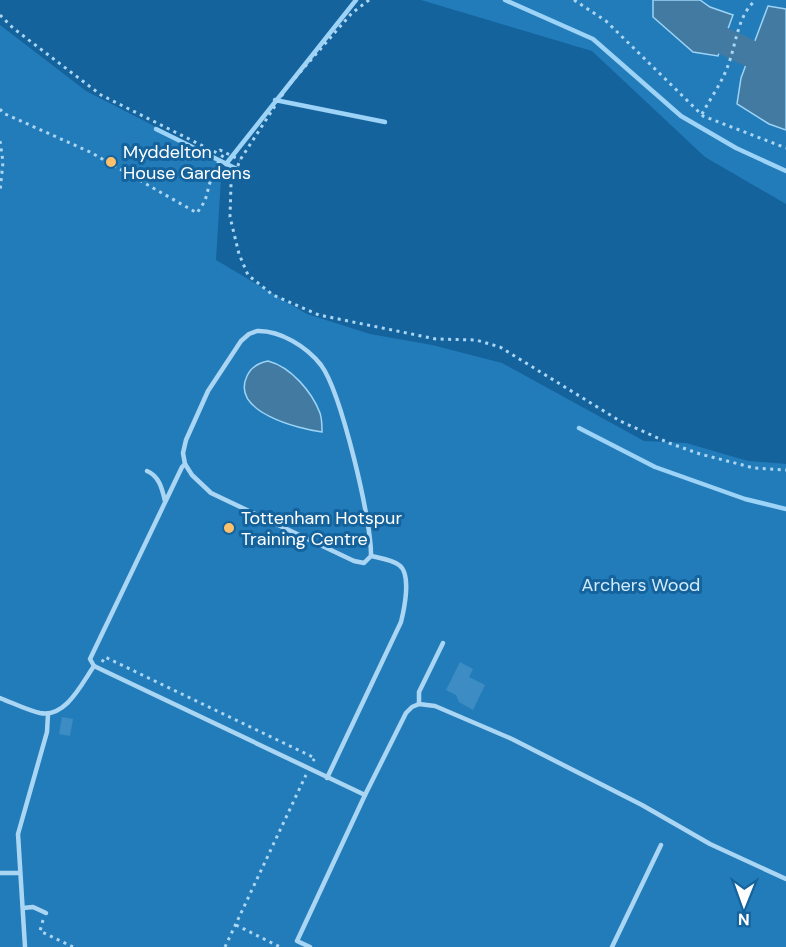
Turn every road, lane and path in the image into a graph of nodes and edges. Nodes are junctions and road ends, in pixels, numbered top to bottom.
1 (369, 0) edge
2 (574, 0) edge
3 (756, 0) edge
4 (0, 15) edge
5 (0, 109) edge
6 (702, 114) junction
7 (1, 115) edge
8 (0, 141) edge
9 (786, 148) edge
10 (225, 152) junction
11 (239, 163) junction
12 (0, 192) edge
13 (185, 464) junction
14 (786, 470) edge
15 (147, 471) dead end
16 (165, 501) junction
17 (371, 556) junction
18 (442, 643) dead end
19 (97, 667) junction
20 (0, 698) edge
21 (420, 704) junction
22 (48, 714) junction
23 (309, 769) junction
24 (327, 778) junction
25 (365, 795) junction
26 (661, 845) dead end
27 (0, 873) edge
28 (20, 873) junction
29 (786, 879) edge
30 (23, 908) junction
31 (46, 913) joint
32 (236, 925) junction
33 (25, 947) edge
34 (73, 947) edge
35 (225, 947) edge
36 (280, 947) edge
37 (310, 947) edge
38 (612, 947) edge

1 - 11 path
2 - 6 path
3 - 6 path
4 - 10 path
5 - 7 path
6 - 9 path
7 - 10 path
8 - 12 path
10 - 11 path
11 - 14 path
13 - 16 lane
13 - 17 lane
13 - 17 lane
15 - 16 lane
16 - 19 lane
17 - 24 lane
18 - 21 lane
19 - 22 lane
19 - 23 lane
19 - 23 path
20 - 22 lane
21 - 25 lane
21 - 29 lane
22 - 28 lane
23 - 24 lane
23 - 32 path
24 - 25 lane
25 - 37 lane
26 - 38 lane
27 - 28 lane
28 - 30 lane
30 - 31 lane
30 - 33 lane
31 - 34 path
32 - 35 path
32 - 36 path

